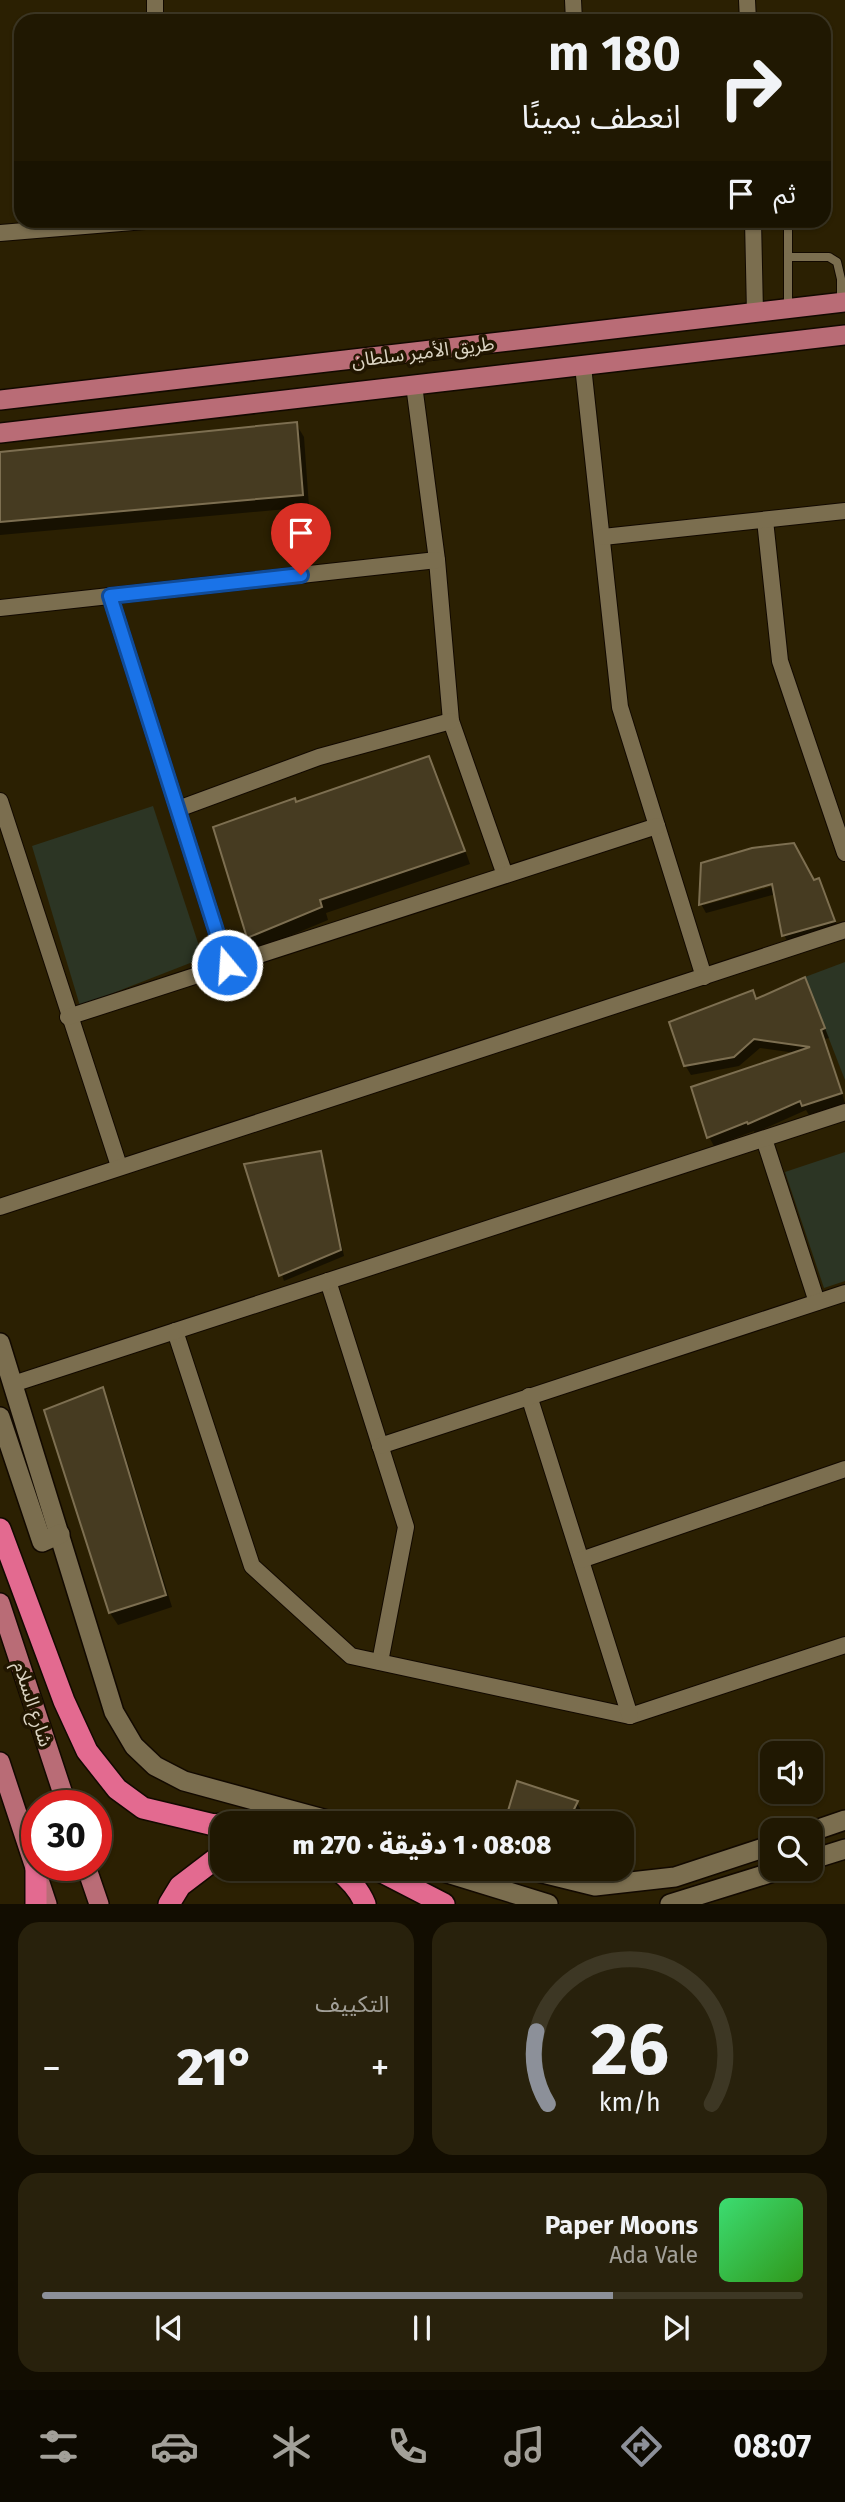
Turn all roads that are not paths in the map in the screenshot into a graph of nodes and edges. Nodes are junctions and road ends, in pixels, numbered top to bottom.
1 (65, 228) edge
2 (753, 228) edge
3 (788, 228) edge
4 (0, 233) edge
5 (788, 257) junction
6 (843, 302) edge
7 (788, 309) junction
8 (755, 313) junction
9 (845, 335) edge
10 (583, 366) junction
11 (414, 385) junction
12 (0, 400) edge
13 (0, 433) edge
14 (845, 511) edge
15 (765, 520) junction
16 (603, 537) junction
17 (437, 560) junction
18 (110, 596) junction
19 (0, 608) edge
20 (451, 721) junction
21 (0, 801) edge
22 (177, 809) junction
23 (657, 826) junction
24 (845, 853) edge
25 (505, 875) junction
26 (845, 930) edge
27 (227, 965) junction
28 (704, 977) junction
29 (68, 1017) junction
30 (845, 1112) edge
31 (764, 1139) junction
32 (119, 1166) junction
33 (0, 1207) edge
34 (328, 1281) junction
35 (845, 1293) edge
36 (817, 1302) junction
37 (175, 1331) junction
38 (0, 1343) edge
39 (13, 1384) junction
40 (529, 1396) junction
41 (0, 1417) edge
42 (380, 1446) junction
43 (845, 1469) edge
44 (0, 1529) edge
45 (60, 1534) junction
46 (581, 1560) junction
47 (0, 1603) edge
48 (845, 1645) edge
49 (380, 1662) junction
50 (630, 1716) junction
51 (0, 1762) edge
52 (62, 1790) edge
53 (294, 1811) edge
54 (845, 1820) edge
55 (21, 1824) edge
56 (210, 1824) edge
57 (823, 1828) edge
58 (760, 1849) edge
59 (845, 1849) edge
60 (823, 1856) edge
61 (210, 1863) edge
62 (760, 1876) edge
63 (36, 1881) edge
64 (40, 1881) edge
65 (91, 1881) edge
66 (350, 1881) edge
67 (400, 1881) edge
68 (474, 1881) edge
69 (575, 1881) edge
70 (36, 1903) edge
71 (47, 1903) edge
72 (99, 1903) edge
73 (169, 1903) edge
74 (365, 1903) edge
75 (444, 1903) edge
76 (548, 1903) edge
77 (670, 1903) edge

1 - 4 street
2 - 8 street
3 - 5 lane
5 - 6 lane
5 - 7 lane
6 - 7 main road, طريق الأمير سلطان
7 - 8 main road, طريق الأمير سلطان
8 - 12 main road, طريق الأمير سلطان
9 - 10 main road, طريق الأمير سلطان
10 - 11 main road, طريق الأمير سلطان
10 - 16 street
11 - 13 main road, طريق الأمير سلطان
11 - 17 street
14 - 15 street
15 - 16 street
15 - 24 street
16 - 23 street
17 - 18 street
17 - 20 street
18 - 19 street
18 - 22 street
20 - 22 street
20 - 25 street
21 - 29 street
22 - 27 street
23 - 25 street
23 - 28 street
25 - 27 street
26 - 28 street
27 - 29 street
28 - 32 street
29 - 32 street
30 - 31 street
31 - 34 street
31 - 36 street
32 - 33 street
34 - 37 street
34 - 42 street
35 - 36 street
36 - 40 street
37 - 39 street
37 - 49 street
38 - 39 main road
39 - 45 main road
40 - 42 street
40 - 46 street
41 - 45 main road
42 - 49 street
43 - 46 street
44 - 56 highway
45 - 53 main road
46 - 50 street
47 - 52 main road, شارع السلام
48 - 50 street
49 - 50 street
51 - 55 main road
54 - 57 main road
58 - 69 main road
59 - 60 main road
61 - 73 highway
62 - 77 main road
63 - 70 highway
64 - 71 main road
65 - 72 main road
66 - 74 highway
67 - 75 highway
68 - 76 main road

